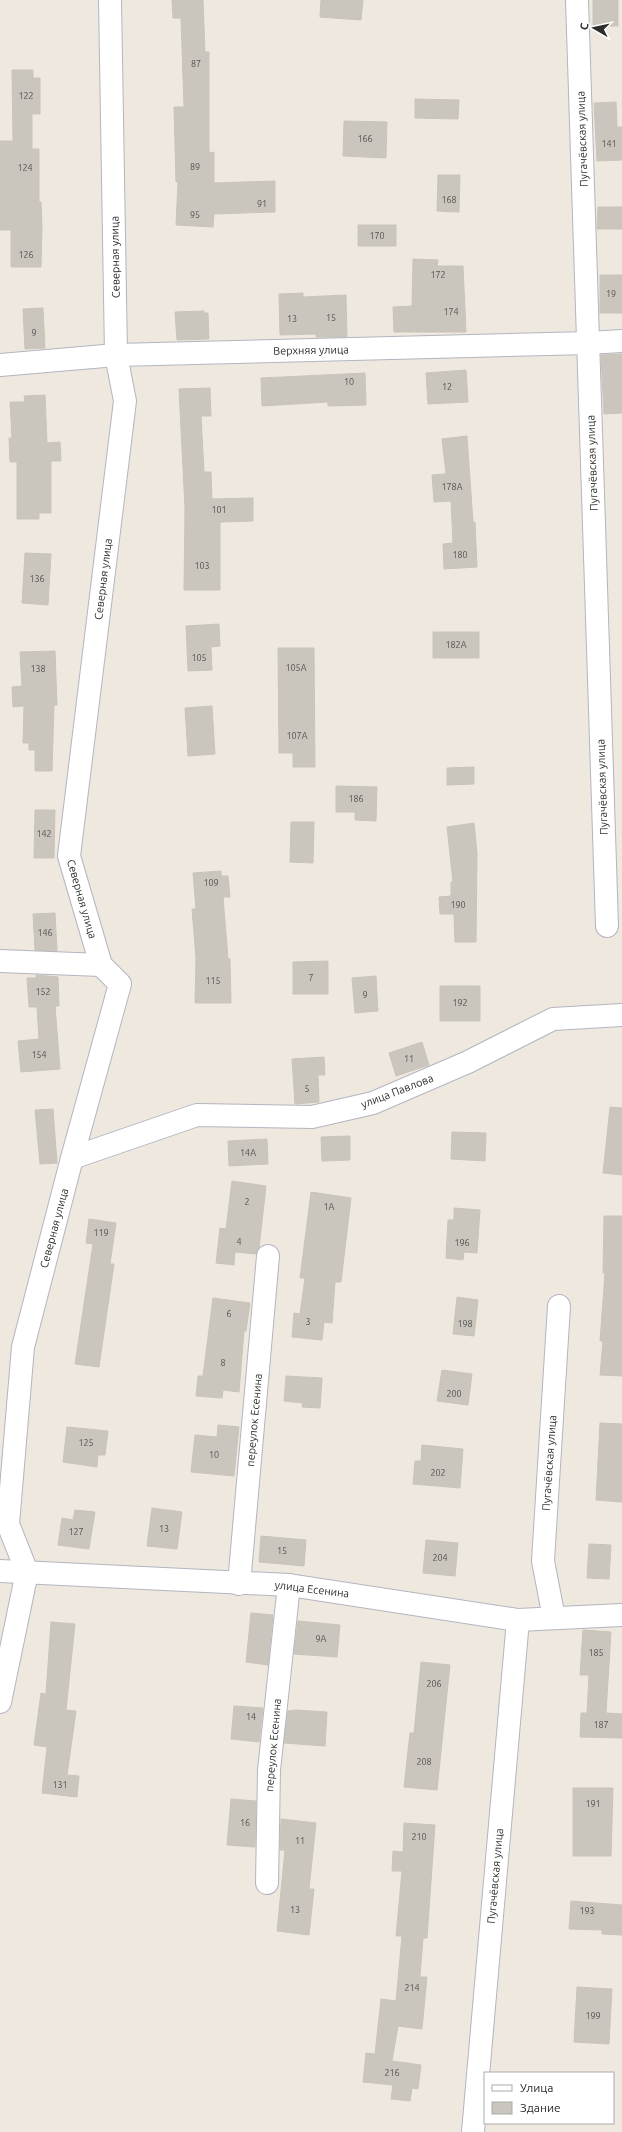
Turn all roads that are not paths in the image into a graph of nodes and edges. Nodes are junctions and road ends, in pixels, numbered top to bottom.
1 (110, 0) edge
2 (577, 0) edge
3 (622, 341) edge
4 (588, 343) junction
5 (116, 355) junction
6 (0, 365) edge
7 (607, 926) dead end
8 (0, 961) edge
9 (101, 965) junction
10 (622, 1015) edge
11 (72, 1158) junction
12 (268, 1256) dead end
13 (559, 1306) dead end
14 (0, 1571) edge
15 (27, 1572) junction
16 (239, 1584) junction
17 (290, 1585) junction
18 (622, 1615) edge
19 (554, 1618) junction
20 (518, 1620) junction
21 (0, 1702) edge
22 (268, 1883) dead end
23 (473, 2132) edge

1 - 5 street, Северная улица
2 - 4 street, Пугачёвская улица
3 - 4 street, Верхняя улица
4 - 5 street, Верхняя улица
4 - 7 street, Пугачёвская улица
5 - 6 street, Верхняя улица
5 - 9 street, Северная улица
8 - 9 street
9 - 11 street, Северная улица
10 - 11 street, улица Павлова
11 - 15 street, Северная улица
12 - 16 street, переулок Есенина
13 - 19 street, Пугачёвская улица
14 - 15 street, улица Есенина
15 - 16 street, улица Есенина
15 - 21 street
16 - 17 street, улица Есенина
17 - 20 street, улица Есенина
17 - 22 street, переулок Есенина
18 - 19 street, улица Есенина
19 - 20 street, улица Есенина
20 - 23 street, Пугачёвская улица

